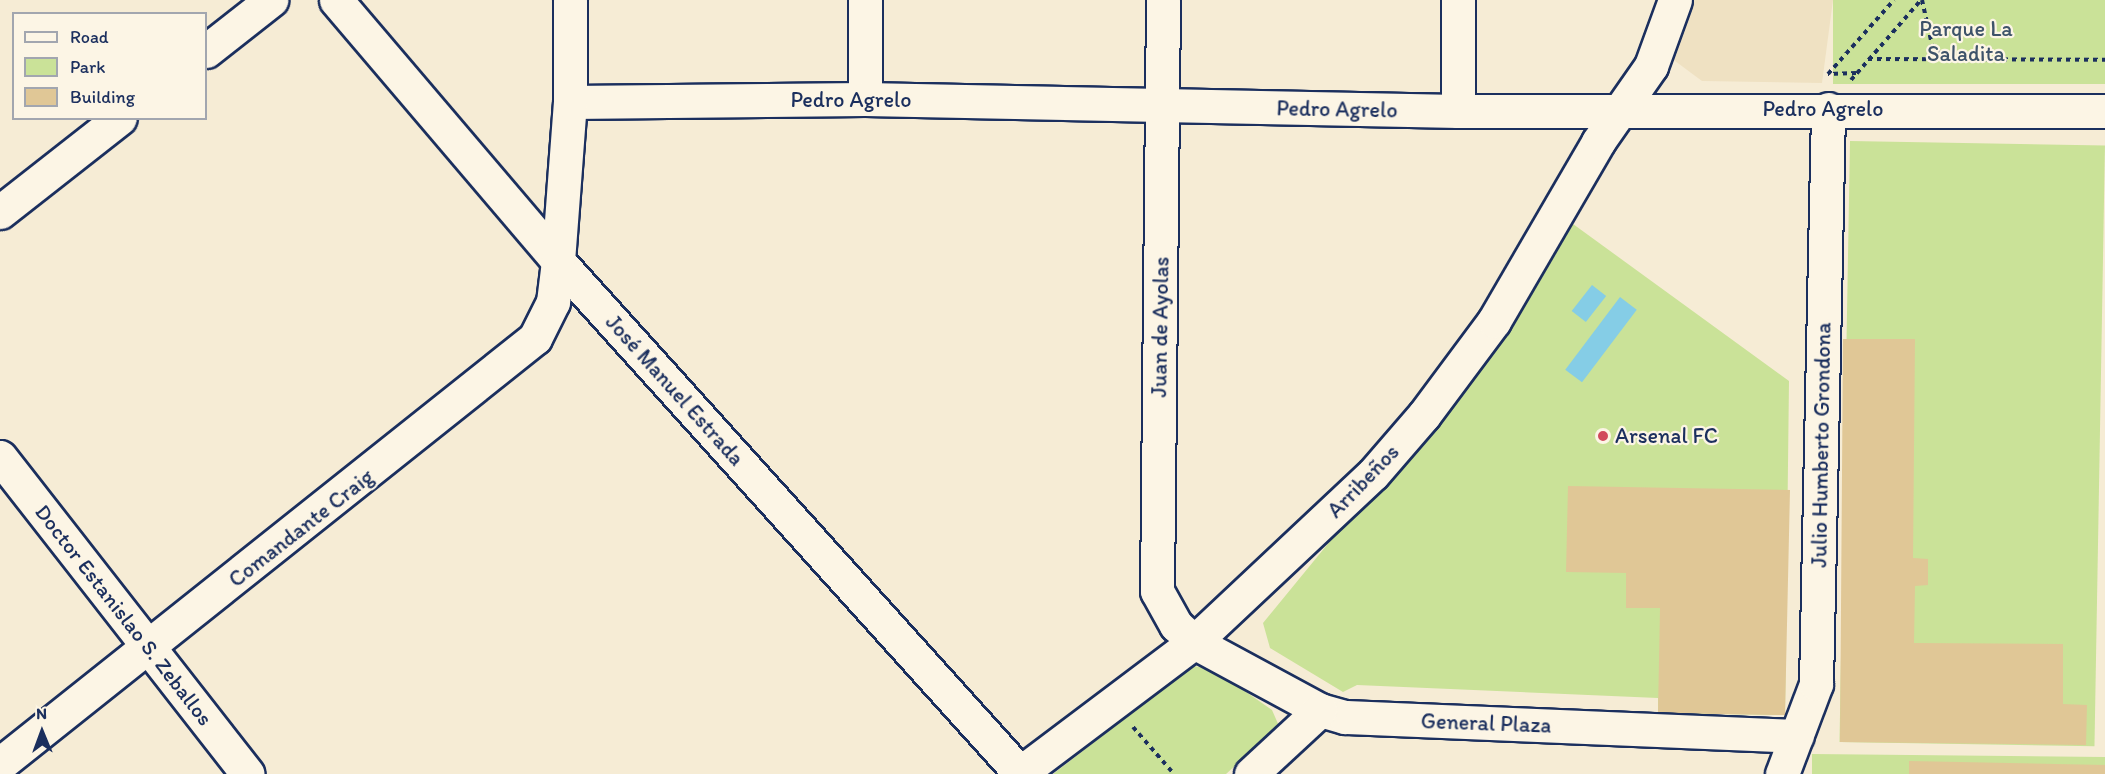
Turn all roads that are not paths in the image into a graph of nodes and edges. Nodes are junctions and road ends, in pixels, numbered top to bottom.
1 (271, 0) edge
2 (336, 0) edge
3 (570, 0) edge
4 (865, 0) edge
5 (1163, 0) edge
6 (1458, 0) edge
7 (1675, 0) edge
8 (207, 50) edge
9 (865, 99) junction
10 (570, 102) junction
11 (1163, 107) junction
12 (1620, 109) junction
13 (1828, 109) junction
14 (1458, 111) junction
15 (2105, 111) edge
16 (117, 120) edge
17 (0, 212) edge
18 (558, 261) junction
19 (0, 457) edge
20 (1194, 642) junction
21 (151, 647) junction
22 (1320, 710) junction
23 (1797, 736) junction
24 (0, 764) edge
25 (248, 774) edge
26 (1020, 774) edge
27 (1251, 774) edge
28 (1782, 774) edge

1 - 8 street
2 - 18 street, José Manuel Estrada
3 - 10 street, Comandante Craig
4 - 9 street
5 - 11 street, Juan de Ayolas
6 - 14 street
7 - 12 street, Arribeños
9 - 10 street, Pedro Agrelo
9 - 11 street, Pedro Agrelo
10 - 18 street, Comandante Craig
11 - 14 street, Pedro Agrelo
11 - 20 street, Juan de Ayolas
12 - 13 street, Pedro Agrelo
12 - 14 street, Pedro Agrelo
12 - 20 street, Arribeños
13 - 15 street, Pedro Agrelo
13 - 23 street, Julio Humberto Grondona
16 - 17 street
18 - 21 street, Comandante Craig
18 - 26 street, José Manuel Estrada
19 - 21 street, Doctor Estanislao S. Zeballos
20 - 22 street, General Plaza
20 - 26 street, Arribeños
21 - 24 street, Comandante Craig
21 - 25 street, Doctor Estanislao S. Zeballos
22 - 23 street, General Plaza
22 - 27 street
23 - 28 street, Julio Humberto Grondona

